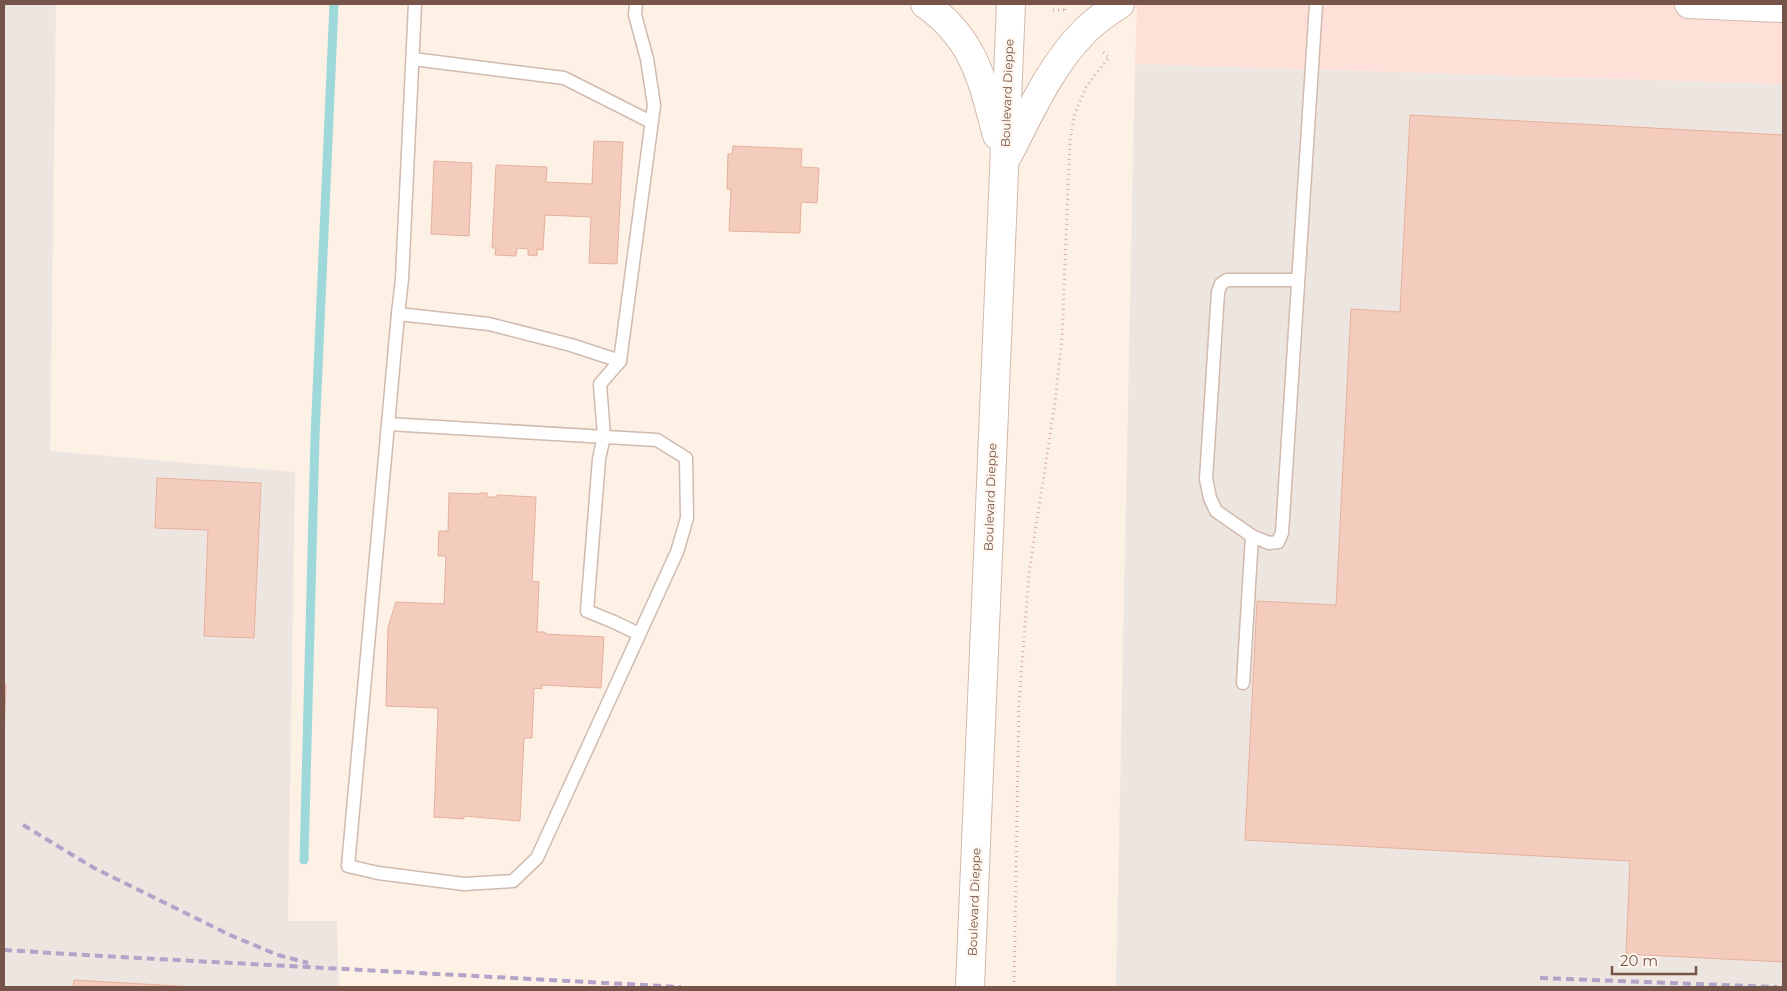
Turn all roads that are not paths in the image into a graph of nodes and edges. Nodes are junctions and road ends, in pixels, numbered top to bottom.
1 (415, 4) edge
2 (636, 4) edge
3 (925, 4) edge
4 (1120, 4) edge
5 (1316, 4) edge
6 (1688, 4) edge
7 (1011, 6) edge
8 (1783, 8) edge
9 (413, 59) junction
10 (651, 122) junction
11 (1004, 161) junction
12 (1298, 280) junction
13 (398, 314) junction
14 (620, 361) junction
15 (388, 424) junction
16 (604, 436) junction
17 (1252, 536) junction
18 (639, 634) junction
19 (1244, 683) dead end
20 (970, 987) edge

1 - 9 lane
2 - 10 lane
3 - 11 main road
4 - 11 main road
5 - 12 lane
6 - 8 main road
7 - 11 main road, Boulevard Dieppe
9 - 10 lane
9 - 13 lane
10 - 14 lane
11 - 20 main road, Boulevard Dieppe
12 - 17 lane
12 - 17 lane
13 - 14 lane
13 - 15 lane
14 - 16 lane
15 - 16 lane
15 - 18 lane
16 - 18 lane
16 - 18 lane
17 - 19 lane

